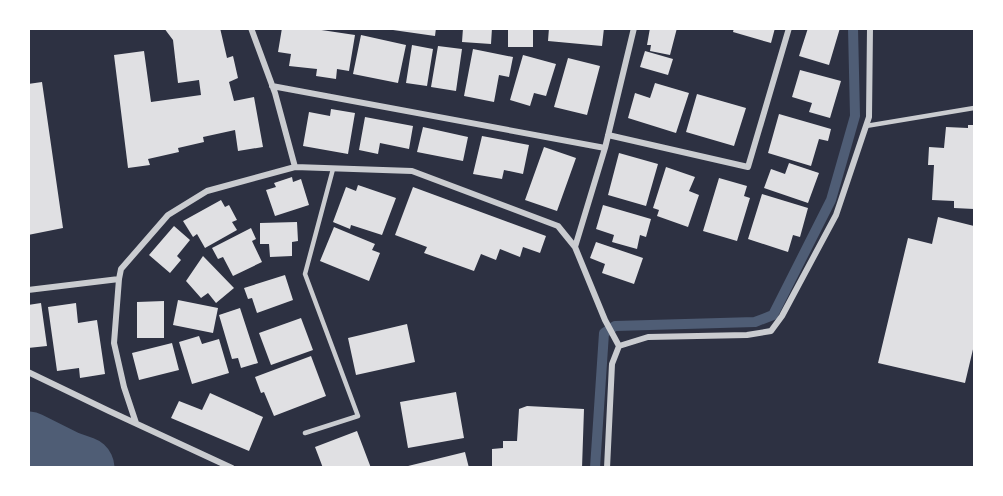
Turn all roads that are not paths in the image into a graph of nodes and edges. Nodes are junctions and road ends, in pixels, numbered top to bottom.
1 (251, 28) edge
2 (634, 28) edge
3 (789, 28) edge
4 (870, 28) edge
5 (272, 86) junction
6 (975, 108) edge
7 (866, 126) junction
8 (608, 135) junction
9 (605, 148) junction
10 (295, 167) junction
11 (333, 169) junction
12 (575, 247) junction
13 (119, 279) junction
14 (28, 290) edge
15 (619, 346) junction
16 (28, 372) edge
17 (136, 423) junction
18 (305, 433) dead end
19 (232, 468) edge
20 (608, 468) edge

1 - 5 street
2 - 8 street
3 - 8 street
4 - 7 street
5 - 9 street
5 - 10 street
6 - 7 lane
7 - 15 street
8 - 9 street
9 - 12 street
10 - 11 street
10 - 13 street
11 - 12 street
11 - 18 lane
12 - 15 street
13 - 14 street
13 - 17 street
15 - 20 street
16 - 17 street
17 - 19 street

